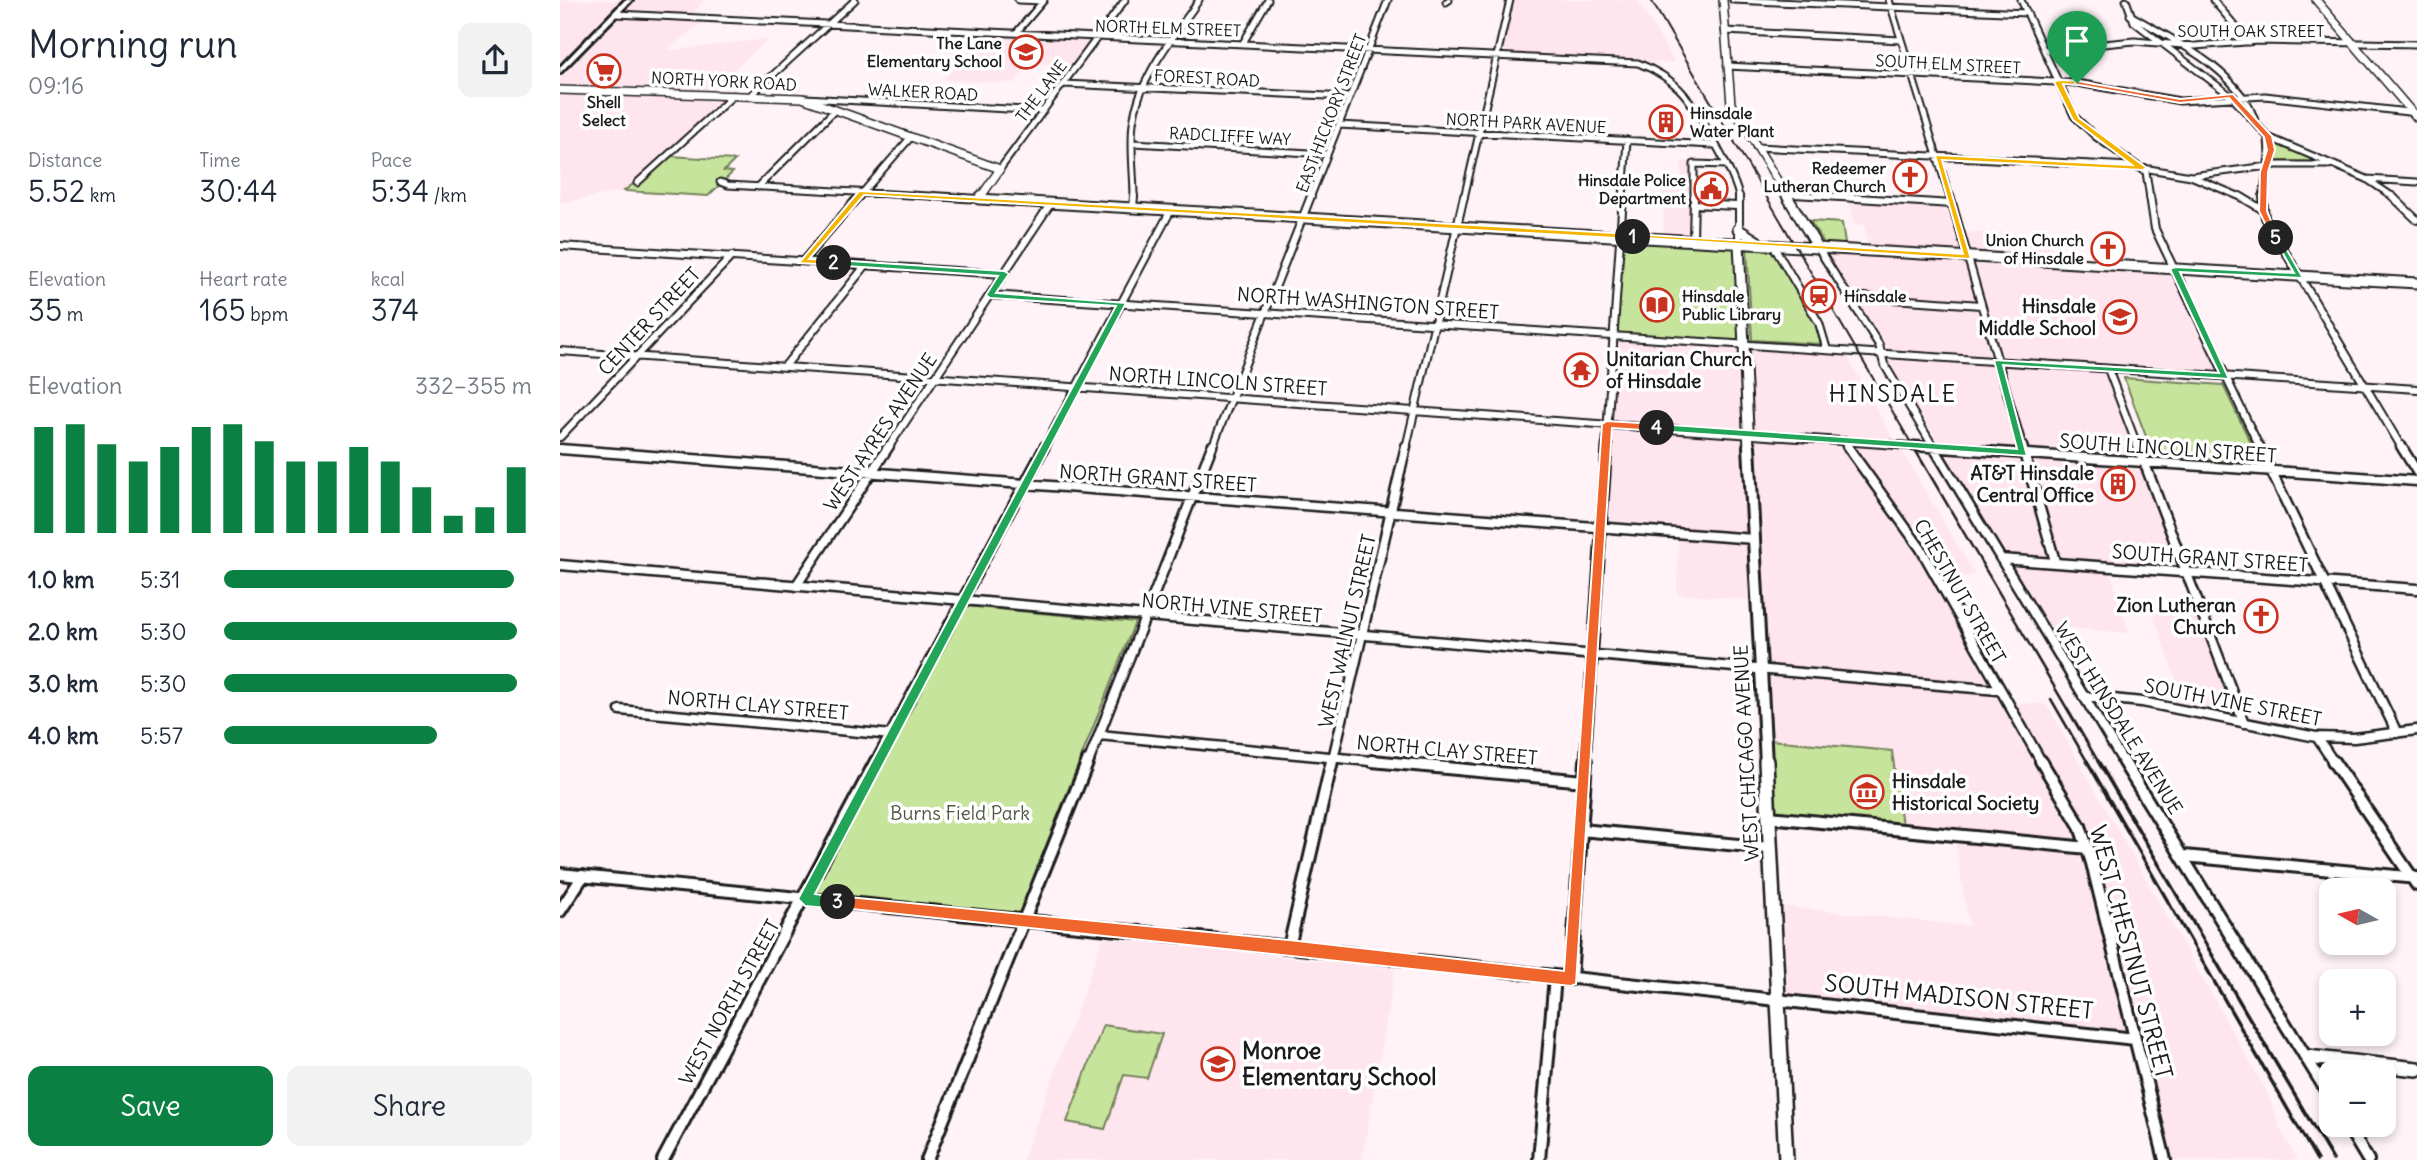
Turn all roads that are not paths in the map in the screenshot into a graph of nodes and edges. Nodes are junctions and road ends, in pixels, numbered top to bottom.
1 (629, 0) edge
2 (855, 0) edge
3 (1018, 0) edge
4 (1125, 0) edge
5 (1199, 0) edge
6 (1268, 0) edge
7 (1388, 0) edge
8 (1510, 0) edge
9 (1723, 0) edge
10 (1733, 0) edge
11 (1889, 0) edge
12 (2021, 0) edge
13 (2126, 0) edge
14 (2213, 0) edge
15 (2316, 0) edge
16 (1044, 1) edge
17 (1891, 7) junction
18 (2027, 13) junction
19 (615, 14) junction
20 (2128, 14) junction
21 (828, 24) junction
22 (1725, 32) junction
23 (1016, 33) junction
24 (1098, 38) junction
25 (1174, 40) junction
26 (1901, 40) junction
27 (2162, 42) junction
28 (2249, 42) junction
29 (1243, 43) junction
30 (2353, 44) junction
31 (2417, 44) edge
32 (2183, 45) junction
33 (1369, 49) junction
34 (2044, 50) junction
35 (1497, 55) junction
36 (1727, 66) junction
37 (560, 71) edge
38 (1913, 75) junction
39 (2058, 82) junction
40 (1064, 84) junction
41 (1144, 88) junction
42 (560, 90) edge
43 (734, 94) junction
44 (751, 95) junction
45 (2243, 95) junction
46 (2231, 96) junction
47 (1350, 97) junction
48 (802, 98) junction
49 (834, 111) junction
50 (1043, 111) junction
51 (2416, 115) edge
52 (2256, 124) junction
53 (1339, 125) junction
54 (1479, 133) junction
55 (2268, 136) junction
56 (911, 137) junction
57 (1627, 141) junction
58 (1133, 143) junction
59 (1713, 145) junction
60 (1756, 147) junction
61 (1327, 154) junction
62 (1938, 157) junction
63 (1727, 165) junction
64 (2329, 165) junction
65 (2266, 166) junction
66 (2143, 168) junction
67 (1000, 169) junction
68 (2191, 176) junction
69 (2367, 180) junction
70 (720, 182) dead end
71 (2417, 182) edge
72 (637, 183) dead end
73 (758, 187) junction
74 (862, 192) junction
75 (1785, 194) junction
76 (979, 199) junction
77 (1051, 203) junction
78 (1693, 204) junction
79 (1952, 204) junction
80 (1737, 206) junction
81 (1133, 208) junction
82 (1171, 210) junction
83 (2263, 211) junction
84 (1303, 218) junction
85 (2417, 220) edge
86 (1457, 227) junction
87 (1738, 229) junction
88 (1620, 236) junction
89 (1693, 240) junction
90 (1739, 243) junction
91 (1773, 245) junction
92 (560, 246) edge
93 (1818, 248) junction
94 (732, 257) junction
95 (1968, 257) junction
96 (803, 261) junction
97 (866, 265) junction
98 (2175, 269) junction
99 (1004, 274) junction
100 (2300, 276) junction
101 (2417, 283) edge
102 (990, 295) junction
103 (1849, 296) junction
104 (1122, 303) junction
105 (1981, 305) junction
106 (1265, 313) junction
107 (1435, 323) junction
108 (1613, 335) junction
109 (1744, 344) junction
110 (1826, 350) junction
111 (560, 351) edge
112 (1881, 354) junction
113 (637, 356) junction
114 (1997, 362) junction
115 (785, 366) junction
116 (2108, 369) junction
117 (935, 377) junction
118 (2226, 377) junction
119 (2365, 386) junction
120 (1077, 387) junction
121 (2417, 389) edge
122 (1232, 398) junction
123 (1415, 411) junction
124 (1607, 424) junction
125 (1748, 434) junction
126 (560, 437) edge
127 (1843, 441) junction
128 (1935, 447) junction
129 (560, 449) edge
130 (2023, 453) junction
131 (2143, 462) junction
132 (2271, 471) junction
133 (2417, 472) edge
134 (871, 473) junction
135 (2417, 481) edge
136 (1025, 485) junction
137 (1192, 498) junction
138 (1391, 511) junction
139 (1601, 527) junction
140 (1754, 539) junction
141 (2001, 559) junction
142 (2055, 561) junction
143 (560, 565) edge
144 (2186, 572) junction
145 (2324, 582) junction
146 (796, 586) junction
147 (2417, 589) edge
148 (964, 601) junction
149 (1146, 616) junction
150 (1362, 635) junction
151 (1592, 654) junction
152 (1761, 669) junction
153 (1998, 690) junction
154 (2083, 696) junction
155 (620, 710) dead end
156 (2244, 723) junction
157 (2417, 730) edge
158 (2397, 733) junction
159 (892, 735) junction
160 (1099, 735) junction
161 (2318, 737) junction
162 (1333, 757) junction
163 (1584, 781) junction
164 (1769, 817) junction
165 (1581, 830) junction
166 (1770, 848) junction
167 (2088, 848) junction
168 (2184, 856) junction
169 (560, 874) edge
170 (583, 876) junction
171 (2415, 880) edge
172 (805, 899) junction
173 (560, 911) edge
174 (1025, 922) junction
175 (1289, 947) junction
176 (1555, 977) junction
177 (1571, 979) junction
178 (1778, 1000) junction
179 (2135, 1039) junction
180 (2306, 1057) junction
181 (2417, 1069) edge
182 (2319, 1078) edge
183 (2354, 1137) edge
184 (663, 1160) edge
185 (928, 1160) edge
186 (1539, 1160) edge
187 (1786, 1160) edge
188 (2165, 1160) edge
189 (2368, 1160) edge

1 - 19 main road
2 - 21 street
3 - 16 street
4 - 24 street, THE LANE
5 - 25 street
6 - 29 street
7 - 33 street, EAST HICKORY STREET
8 - 35 street, WEST WALNUT STREET
9 - 22 main road
10 - 17 street
11 - 17 street
12 - 18 street
13 - 20 street
14 - 28 street
15 - 30 main road
16 - 23 street
17 - 18 street
17 - 26 street
18 - 34 street
19 - 21 street, NORTH ELM STREET
19 - 37 main road
20 - 27 street
20 - 32 street
21 - 23 street, NORTH ELM STREET
21 - 44 street
22 - 26 street
22 - 36 main road
23 - 24 street, NORTH ELM STREET
24 - 25 street, NORTH ELM STREET
24 - 40 street, THE LANE
25 - 29 street, NORTH ELM STREET
25 - 41 street
26 - 38 street
27 - 32 street, SOUTH OAK STREET
27 - 34 street, SOUTH OAK STREET
27 - 46 street
28 - 30 street, SOUTH OAK STREET
28 - 32 street, SOUTH OAK STREET
29 - 33 street, NORTH ELM STREET
30 - 31 street, SOUTH OAK STREET
30 - 51 main road
32 - 45 street
33 - 35 street, NORTH ELM STREET
33 - 47 street, EAST HICKORY STREET
34 - 39 street
35 - 54 street, WEST WALNUT STREET
35 - 59 street, NORTH ELM STREET
36 - 38 street, SOUTH ELM STREET
36 - 60 main road
38 - 39 street, SOUTH ELM STREET
38 - 62 street
39 - 46 street, SOUTH ELM STREET
39 - 66 street
40 - 41 street, FOREST ROAD
40 - 50 street, THE LANE
41 - 47 street, FOREST ROAD
41 - 58 street
42 - 43 main road, NORTH YORK ROAD
43 - 44 main road, NORTH YORK ROAD
43 - 72 street
44 - 48 main road, NORTH YORK ROAD
45 - 46 street, SOUTH ELM STREET
45 - 51 street, SOUTH ELM STREET
45 - 52 street
46 - 52 street
47 - 53 street, EAST HICKORY STREET
48 - 49 main road, NORTH YORK ROAD
48 - 50 street, WALKER ROAD
49 - 56 main road, NORTH YORK ROAD
49 - 73 street
50 - 67 street, THE LANE
52 - 55 street
53 - 54 street, NORTH PARK AVENUE
53 - 61 street, EAST HICKORY STREET
54 - 57 street, NORTH PARK AVENUE
54 - 86 street, WEST WALNUT STREET
55 - 64 street
55 - 65 street
56 - 67 main road, NORTH YORK ROAD
56 - 74 street
57 - 59 street, NORTH PARK AVENUE
57 - 88 street
58 - 61 street, RADCLIFFE WAY
58 - 81 street
59 - 63 street, NORTH ELM STREET
60 - 62 street
60 - 75 main road
61 - 84 street, EAST HICKORY STREET
62 - 66 street
62 - 79 street
63 - 78 street
63 - 80 street, NORTH ELM STREET
64 - 65 street
64 - 69 street
65 - 68 street
65 - 83 street
66 - 68 street
66 - 98 street
67 - 76 main road, THE LANE
68 - 83 street
69 - 71 street
69 - 85 street
70 - 73 street
73 - 74 street
74 - 76 street
74 - 96 street
75 - 79 street
75 - 93 main road
76 - 77 main road
77 - 81 main road
77 - 99 street, WEST AYRES AVENUE
78 - 80 street
78 - 89 street
79 - 95 street
80 - 87 street, NORTH ELM STREET
81 - 82 main road
82 - 84 main road
82 - 104 street, WEST NORTH STREET
83 - 100 street
84 - 86 main road
84 - 106 street, EAST HICKORY STREET
86 - 88 main road
86 - 107 street, WEST WALNUT STREET
87 - 90 street, NORTH ELM STREET
87 - 91 main road
88 - 89 main road
88 - 108 street
89 - 90 main road
90 - 91 main road
90 - 109 main road, WEST CHICAGO AVENUE
91 - 93 main road
91 - 110 street
92 - 94 street
93 - 95 main road
93 - 103 street, WEST HINSDALE AVENUE
94 - 96 street
94 - 113 street, CENTER STREET
95 - 98 main road
95 - 105 street
96 - 97 street
97 - 99 street
97 - 115 street
98 - 100 main road
98 - 118 street
99 - 102 street, WEST AYRES AVENUE
100 - 101 main road
100 - 119 street
102 - 104 street, NORTH WASHINGTON STREET
102 - 117 street, WEST AYRES AVENUE
103 - 105 street
103 - 112 street, WEST HINSDALE AVENUE
104 - 106 street, NORTH WASHINGTON STREET
104 - 120 street, WEST NORTH STREET
105 - 114 street
106 - 107 street, NORTH WASHINGTON STREET
106 - 122 street, EAST HICKORY STREET
107 - 108 street, NORTH WASHINGTON STREET
107 - 123 street, WEST WALNUT STREET
108 - 109 street, NORTH WASHINGTON STREET
108 - 124 street
109 - 110 street, NORTH WASHINGTON STREET
109 - 125 main road, WEST CHICAGO AVENUE
110 - 112 street, NORTH WASHINGTON STREET
111 - 113 street, NORTH LINCOLN STREET
112 - 114 street, NORTH WASHINGTON STREET
112 - 128 street, WEST HINSDALE AVENUE
113 - 115 street, NORTH LINCOLN STREET
113 - 126 street, CENTER STREET
114 - 116 street, NORTH WASHINGTON STREET
114 - 130 street
115 - 117 street, NORTH LINCOLN STREET
116 - 118 street, NORTH WASHINGTON STREET
116 - 131 street
117 - 120 street, NORTH LINCOLN STREET
117 - 134 street, WEST AYRES AVENUE
118 - 119 street, NORTH WASHINGTON STREET
118 - 132 street
119 - 121 street, NORTH WASHINGTON STREET
119 - 133 street
120 - 122 street, NORTH LINCOLN STREET
120 - 136 street, WEST NORTH STREET
122 - 123 street, NORTH LINCOLN STREET
122 - 137 street, EAST HICKORY STREET
123 - 124 street, NORTH LINCOLN STREET
123 - 138 street, WEST WALNUT STREET
124 - 125 street, NORTH LINCOLN STREET
124 - 139 street
125 - 127 street, SOUTH LINCOLN STREET
125 - 140 main road, WEST CHICAGO AVENUE
127 - 128 street, SOUTH LINCOLN STREET
127 - 153 street, CHESTNUT STREET
128 - 130 street, SOUTH LINCOLN STREET
128 - 141 street, WEST HINSDALE AVENUE
129 - 134 street, NORTH GRANT STREET
130 - 131 street, SOUTH LINCOLN STREET
130 - 142 street
131 - 132 street, SOUTH LINCOLN STREET
131 - 144 street
132 - 135 street, SOUTH LINCOLN STREET
132 - 145 street
134 - 136 street, NORTH GRANT STREET
134 - 146 street, WEST AYRES AVENUE
136 - 137 street, NORTH GRANT STREET
136 - 148 street, WEST NORTH STREET
137 - 138 street, NORTH GRANT STREET
137 - 149 street, EAST HICKORY STREET
138 - 139 street, NORTH GRANT STREET
138 - 150 street, WEST WALNUT STREET
139 - 140 street, NORTH GRANT STREET
139 - 151 street
140 - 152 main road, WEST CHICAGO AVENUE
141 - 142 street, SOUTH GRANT STREET
141 - 154 street, WEST HINSDALE AVENUE
142 - 144 street, SOUTH GRANT STREET
143 - 146 street, NORTH VINE STREET
144 - 145 street, SOUTH GRANT STREET
144 - 156 street
145 - 147 street, SOUTH GRANT STREET
145 - 158 street
146 - 148 street, NORTH VINE STREET
148 - 149 street, NORTH VINE STREET
148 - 159 street, WEST NORTH STREET
149 - 150 street, NORTH VINE STREET
149 - 160 street, EAST HICKORY STREET
150 - 151 street, NORTH VINE STREET
150 - 162 street, WEST WALNUT STREET
151 - 152 street, NORTH VINE STREET
151 - 163 street
152 - 153 street
152 - 164 main road, WEST CHICAGO AVENUE
153 - 167 street, WEST CHESTNUT STREET
154 - 156 street, SOUTH VINE STREET
154 - 168 street, WEST HINSDALE AVENUE
155 - 159 street, NORTH CLAY STREET
156 - 161 street, SOUTH VINE STREET
157 - 158 street, SOUTH VINE STREET
158 - 161 street, SOUTH VINE STREET
159 - 172 street, WEST NORTH STREET
160 - 162 street, NORTH CLAY STREET
160 - 174 street, EAST HICKORY STREET
161 - 171 street
162 - 163 street, NORTH CLAY STREET
162 - 175 street, WEST WALNUT STREET
163 - 165 street
164 - 166 main road, WEST CHICAGO AVENUE
164 - 167 street
165 - 166 street
165 - 177 street
166 - 178 main road, WEST CHICAGO AVENUE
167 - 179 street, WEST CHESTNUT STREET
168 - 171 street
168 - 180 street, WEST HINSDALE AVENUE
169 - 170 street, SOUTH MADISON STREET
170 - 172 street, SOUTH MADISON STREET
170 - 173 street
172 - 174 street, SOUTH MADISON STREET
172 - 184 street, WEST NORTH STREET
174 - 175 street, SOUTH MADISON STREET
174 - 185 street, EAST HICKORY STREET
175 - 176 street, SOUTH MADISON STREET
176 - 177 street, SOUTH MADISON STREET
176 - 186 street
177 - 178 street, SOUTH MADISON STREET
178 - 179 street, SOUTH MADISON STREET
178 - 187 main road, WEST CHICAGO AVENUE
179 - 188 street, WEST CHESTNUT STREET
180 - 181 main road
180 - 182 street, WEST HINSDALE AVENUE
183 - 189 street

